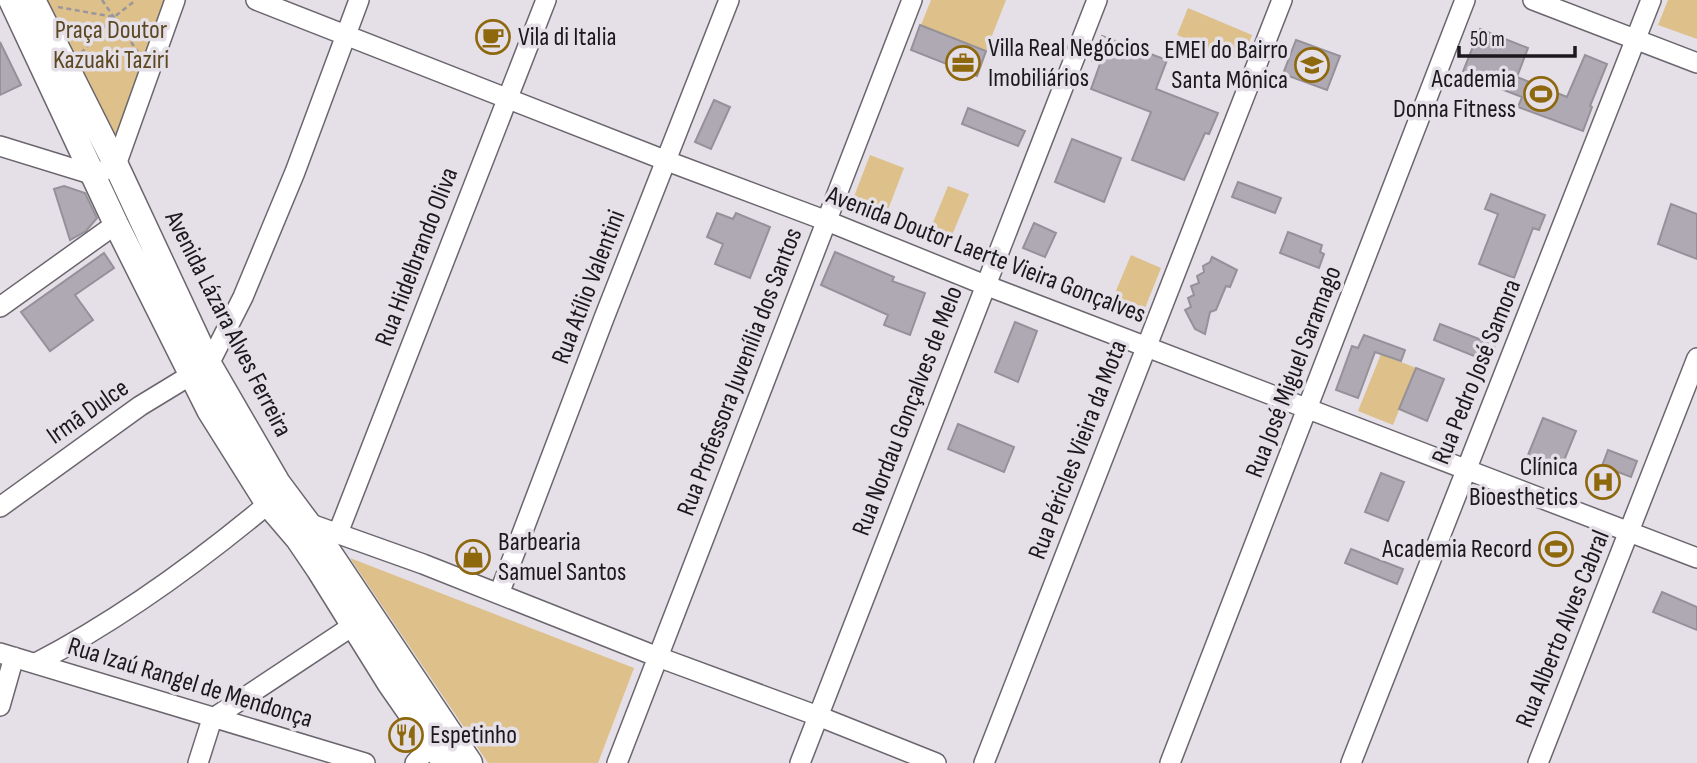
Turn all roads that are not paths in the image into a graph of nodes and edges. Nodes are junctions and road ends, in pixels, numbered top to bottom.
1 (175, 0) edge
2 (256, 0) edge
3 (359, 0) edge
4 (546, 0) edge
5 (729, 0) edge
6 (912, 0) edge
7 (1097, 0) edge
8 (1282, 0) edge
9 (1465, 0) edge
10 (1533, 0) edge
11 (1651, 0) edge
12 (26, 1) edge
13 (345, 36) junction
14 (1636, 39) junction
15 (1697, 63) edge
16 (507, 99) junction
17 (0, 146) edge
18 (667, 161) junction
19 (105, 170) junction
20 (827, 221) junction
21 (116, 224) junction
22 (985, 285) junction
23 (0, 307) edge
24 (1147, 347) junction
25 (1697, 358) edge
26 (200, 369) junction
27 (1308, 409) junction
28 (1466, 470) junction
29 (268, 504) junction
30 (0, 507) edge
31 (308, 523) junction
32 (1630, 531) junction
33 (338, 533) junction
34 (1697, 558) edge
35 (499, 594) junction
36 (362, 620) junction
37 (7, 655) edge
38 (658, 657) junction
39 (36, 663) junction
40 (0, 706) edge
41 (818, 716) junction
42 (212, 719) junction
43 (430, 757) edge
44 (198, 763) edge
45 (365, 763) edge
46 (470, 763) edge
47 (617, 763) edge
48 (800, 763) edge
49 (936, 763) edge
50 (984, 763) edge
51 (1170, 763) edge
52 (1351, 763) edge
53 (1538, 763) edge

1 - 19 street
2 - 13 street, Avenida Doutor Laerte Vieira Gonçalves
3 - 13 street
4 - 16 street, Rua Hidelbrando Oliva
5 - 18 street, Rua Atílio Valentini
6 - 20 street, Rua Professora Juvenília dos Santos
7 - 22 street, Rua Nordau Gonçalves de Melo
8 - 24 street, Rua Péricles Vieira da Mota
9 - 27 street, Rua José Miguel Saramago
10 - 14 street
11 - 14 street, Rua Pedro José Samora
12 - 19 main road, Avenida Lázara Alves Ferreira
12 - 19 main road, Avenida Lázara Alves Ferreira
13 - 16 street, Avenida Doutor Laerte Vieira Gonçalves
13 - 26 street
14 - 15 street
14 - 28 street, Rua Pedro José Samora
16 - 18 street, Avenida Doutor Laerte Vieira Gonçalves
16 - 33 street, Rua Hidelbrando Oliva
17 - 19 street
18 - 20 street, Avenida Doutor Laerte Vieira Gonçalves
18 - 35 street, Rua Atílio Valentini
19 - 21 main road, Avenida Lázara Alves Ferreira
19 - 26 main road, Avenida Lázara Alves Ferreira
20 - 22 street, Avenida Doutor Laerte Vieira Gonçalves
20 - 38 street, Rua Professora Juvenília dos Santos
21 - 23 street
21 - 26 main road, Avenida Lázara Alves Ferreira
22 - 24 street, Avenida Doutor Laerte Vieira Gonçalves
22 - 41 street, Rua Nordau Gonçalves de Melo
24 - 27 street, Avenida Doutor Laerte Vieira Gonçalves
24 - 50 street, Rua Péricles Vieira da Mota
25 - 32 street, Rua Alberto Alves Cabral
26 - 29 main road, Avenida Lázara Alves Ferreira
26 - 30 street, Irmã Dulce
26 - 31 main road, Avenida Lázara Alves Ferreira
27 - 28 street, Avenida Doutor Laerte Vieira Gonçalves
27 - 51 street, Rua José Miguel Saramago
28 - 32 street, Avenida Doutor Laerte Vieira Gonçalves
28 - 52 street, Rua Pedro José Samora
29 - 36 main road, Avenida Lázara Alves Ferreira
29 - 39 street
31 - 33 street
31 - 36 main road, Avenida Lázara Alves Ferreira
32 - 34 street, Avenida Doutor Laerte Vieira Gonçalves
32 - 53 street, Rua Alberto Alves Cabral
33 - 35 street
35 - 38 street
36 - 42 street
36 - 43 main road, Avenida Lázara Alves Ferreira
36 - 46 main road, Avenida Lázara Alves Ferreira
37 - 39 street, Rua Izaú Rangel de Mendonça
37 - 40 street
38 - 41 street
38 - 47 street, Rua Professora Juvenília dos Santos
39 - 42 street, Rua Izaú Rangel de Mendonça
41 - 48 street, Rua Nordau Gonçalves de Melo
41 - 49 street
42 - 44 street
42 - 45 street, Rua Izaú Rangel de Mendonça

